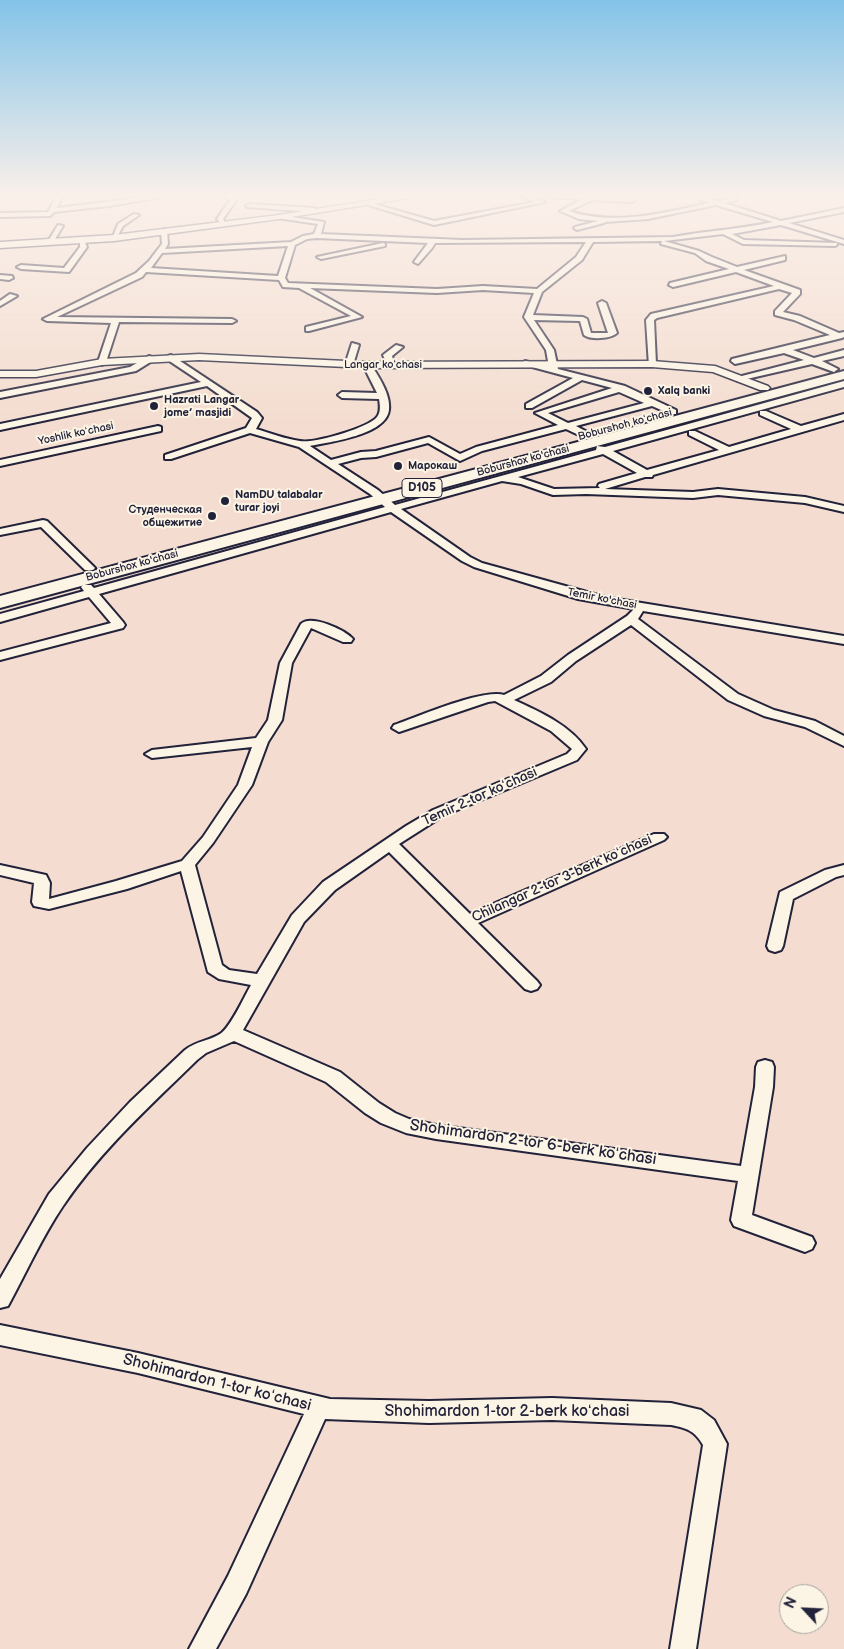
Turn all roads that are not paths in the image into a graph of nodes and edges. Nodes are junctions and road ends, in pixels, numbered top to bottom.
1 (142, 272) edge
2 (179, 272) edge
3 (283, 272) edge
4 (562, 272) edge
5 (731, 272) edge
6 (745, 272) edge
7 (0, 278) edge
8 (9, 278) dead end
9 (281, 278) junction
10 (672, 285) dead end
11 (301, 286) junction
12 (782, 287) junction
13 (539, 291) junction
14 (13, 296) dead end
15 (0, 304) edge
16 (596, 311) dead end
17 (528, 316) junction
18 (116, 320) junction
19 (232, 321) dead end
20 (309, 329) dead end
21 (841, 335) edge
22 (355, 345) dead end
23 (399, 347) dead end
24 (785, 350) junction
25 (844, 353) edge
26 (170, 358) junction
27 (149, 359) junction
28 (735, 361) dead end
29 (813, 361) junction
30 (102, 362) junction
31 (652, 364) junction
32 (349, 365) junction
33 (391, 365) junction
34 (367, 366) junction
35 (554, 367) junction
36 (0, 374) edge
37 (840, 374) edge
38 (580, 376) junction
39 (741, 379) junction
40 (209, 383) junction
41 (622, 388) junction
42 (764, 388) junction
43 (0, 395) edge
44 (342, 395) dead end
45 (382, 396) junction
46 (654, 403) junction
47 (529, 406) dead end
48 (763, 413) junction
49 (844, 418) edge
50 (673, 421) junction
51 (567, 426) junction
52 (0, 427) edge
53 (158, 429) dead end
54 (250, 430) junction
55 (801, 430) junction
56 (692, 432) junction
57 (593, 443) junction
58 (302, 445) junction
59 (730, 451) junction
60 (168, 457) dead end
61 (0, 463) edge
62 (330, 463) junction
63 (496, 474) junction
64 (648, 474) junction
65 (586, 491) junction
66 (382, 500) junction
67 (844, 500) edge
68 (839, 508) edge
69 (0, 532) edge
70 (87, 580) junction
71 (0, 592) edge
72 (0, 602) edge
73 (643, 607) junction
74 (0, 618) edge
75 (631, 619) junction
76 (347, 639) dead end
77 (844, 640) edge
78 (0, 656) edge
79 (504, 700) junction
80 (399, 728) dead end
81 (261, 742) junction
82 (844, 742) edge
83 (152, 754) dead end
84 (659, 837) dead end
85 (390, 844) junction
86 (187, 864) junction
87 (0, 870) edge
88 (844, 870) edge
89 (466, 922) junction
90 (774, 946) dead end
91 (263, 981) junction
92 (531, 985) dead end
93 (232, 1033) junction
94 (765, 1067) dead end
95 (749, 1175) junction
96 (805, 1243) dead end
97 (0, 1299) edge
98 (0, 1335) edge
99 (319, 1407) junction
100 (202, 1649) edge
101 (683, 1649) edge

1 - 18 street
2 - 9 street
3 - 9 street
4 - 13 street
5 - 10 street
6 - 12 street
7 - 8 street
9 - 11 street
11 - 13 street
11 - 20 street
12 - 21 street
12 - 31 street
13 - 17 street
14 - 15 street
16 - 17 street
17 - 35 street
18 - 19 street
18 - 30 street
21 - 24 street
22 - 32 street
23 - 33 street
24 - 28 street
24 - 29 street
25 - 29 street
26 - 27 street, Langar koʻchasi
26 - 32 street, Langar koʻchasi
26 - 40 street
27 - 30 street, Langar koʻchasi
27 - 43 street
29 - 37 street
29 - 39 street
30 - 36 street, Langar koʻchasi
31 - 35 street, Langar koʻchasi
31 - 39 street, Langar koʻchasi
32 - 34 street, Langar koʻchasi
33 - 34 street, Langar koʻchasi
33 - 35 street, Langar koʻchasi
34 - 45 street
35 - 38 street
37 - 42 main road, Boburshoh koʻchasi / D105
37 - 48 street
37 - 50 main road, Boburshox ko'chasi / D105
38 - 41 street
38 - 47 street
39 - 42 street, Langar koʻchasi
40 - 52 street
40 - 54 street
41 - 46 street
41 - 51 street
42 - 50 main road, Boburshoh koʻchasi / D105
44 - 45 street
45 - 58 street
46 - 50 street
46 - 51 street
48 - 55 street
48 - 56 street
49 - 55 street
50 - 56 street
50 - 57 main road, Boburshox ko'chasi / D105
51 - 57 street
51 - 62 street
53 - 61 street, Yoshlik koʻchasi
54 - 58 street
54 - 60 street
55 - 59 street
56 - 59 street
57 - 63 main road, Boburshox ko'chasi / D105
57 - 64 street
57 - 66 main road, Boburshoh koʻchasi / D105
58 - 62 street, Temir ko'chasi
59 - 64 street
62 - 66 street, Temir ko'chasi
63 - 65 street
63 - 66 main road, Boburshox ko'chasi / D105
64 - 65 street
65 - 68 street
66 - 70 main road, Boburshoh koʻchasi / D105
66 - 70 main road, Boburshox ko'chasi / D105
66 - 73 street, Temir ko'chasi
67 - 68 street
69 - 70 street
70 - 71 main road, Boburshoh koʻchasi / D105
70 - 72 main road, Boburshox ko'chasi / D105
70 - 74 street
70 - 78 street
73 - 75 street
73 - 77 street, Temir ko'chasi
75 - 79 street
75 - 82 street
76 - 81 street
79 - 80 street
79 - 85 street, Temir 2-tor koʻchasi
81 - 83 street
81 - 86 street
84 - 89 street, Chilangar 2-tor 3-berk koʻchasi
85 - 89 street
85 - 91 street, Temir 2-tor koʻchasi
86 - 87 street
86 - 91 street
88 - 90 street
89 - 92 street
91 - 93 street, Temir 2-tor koʻchasi
93 - 95 street, Shohimardon 2-tor 6-berk koʻchasi
93 - 97 street
94 - 95 street
95 - 96 street
98 - 99 street, Shohimardon 1-tor koʻchasi
99 - 100 street, Shohimardon 1-tor koʻchasi
99 - 101 street, Shohimardon 1-tor 2-berk koʻchasi

